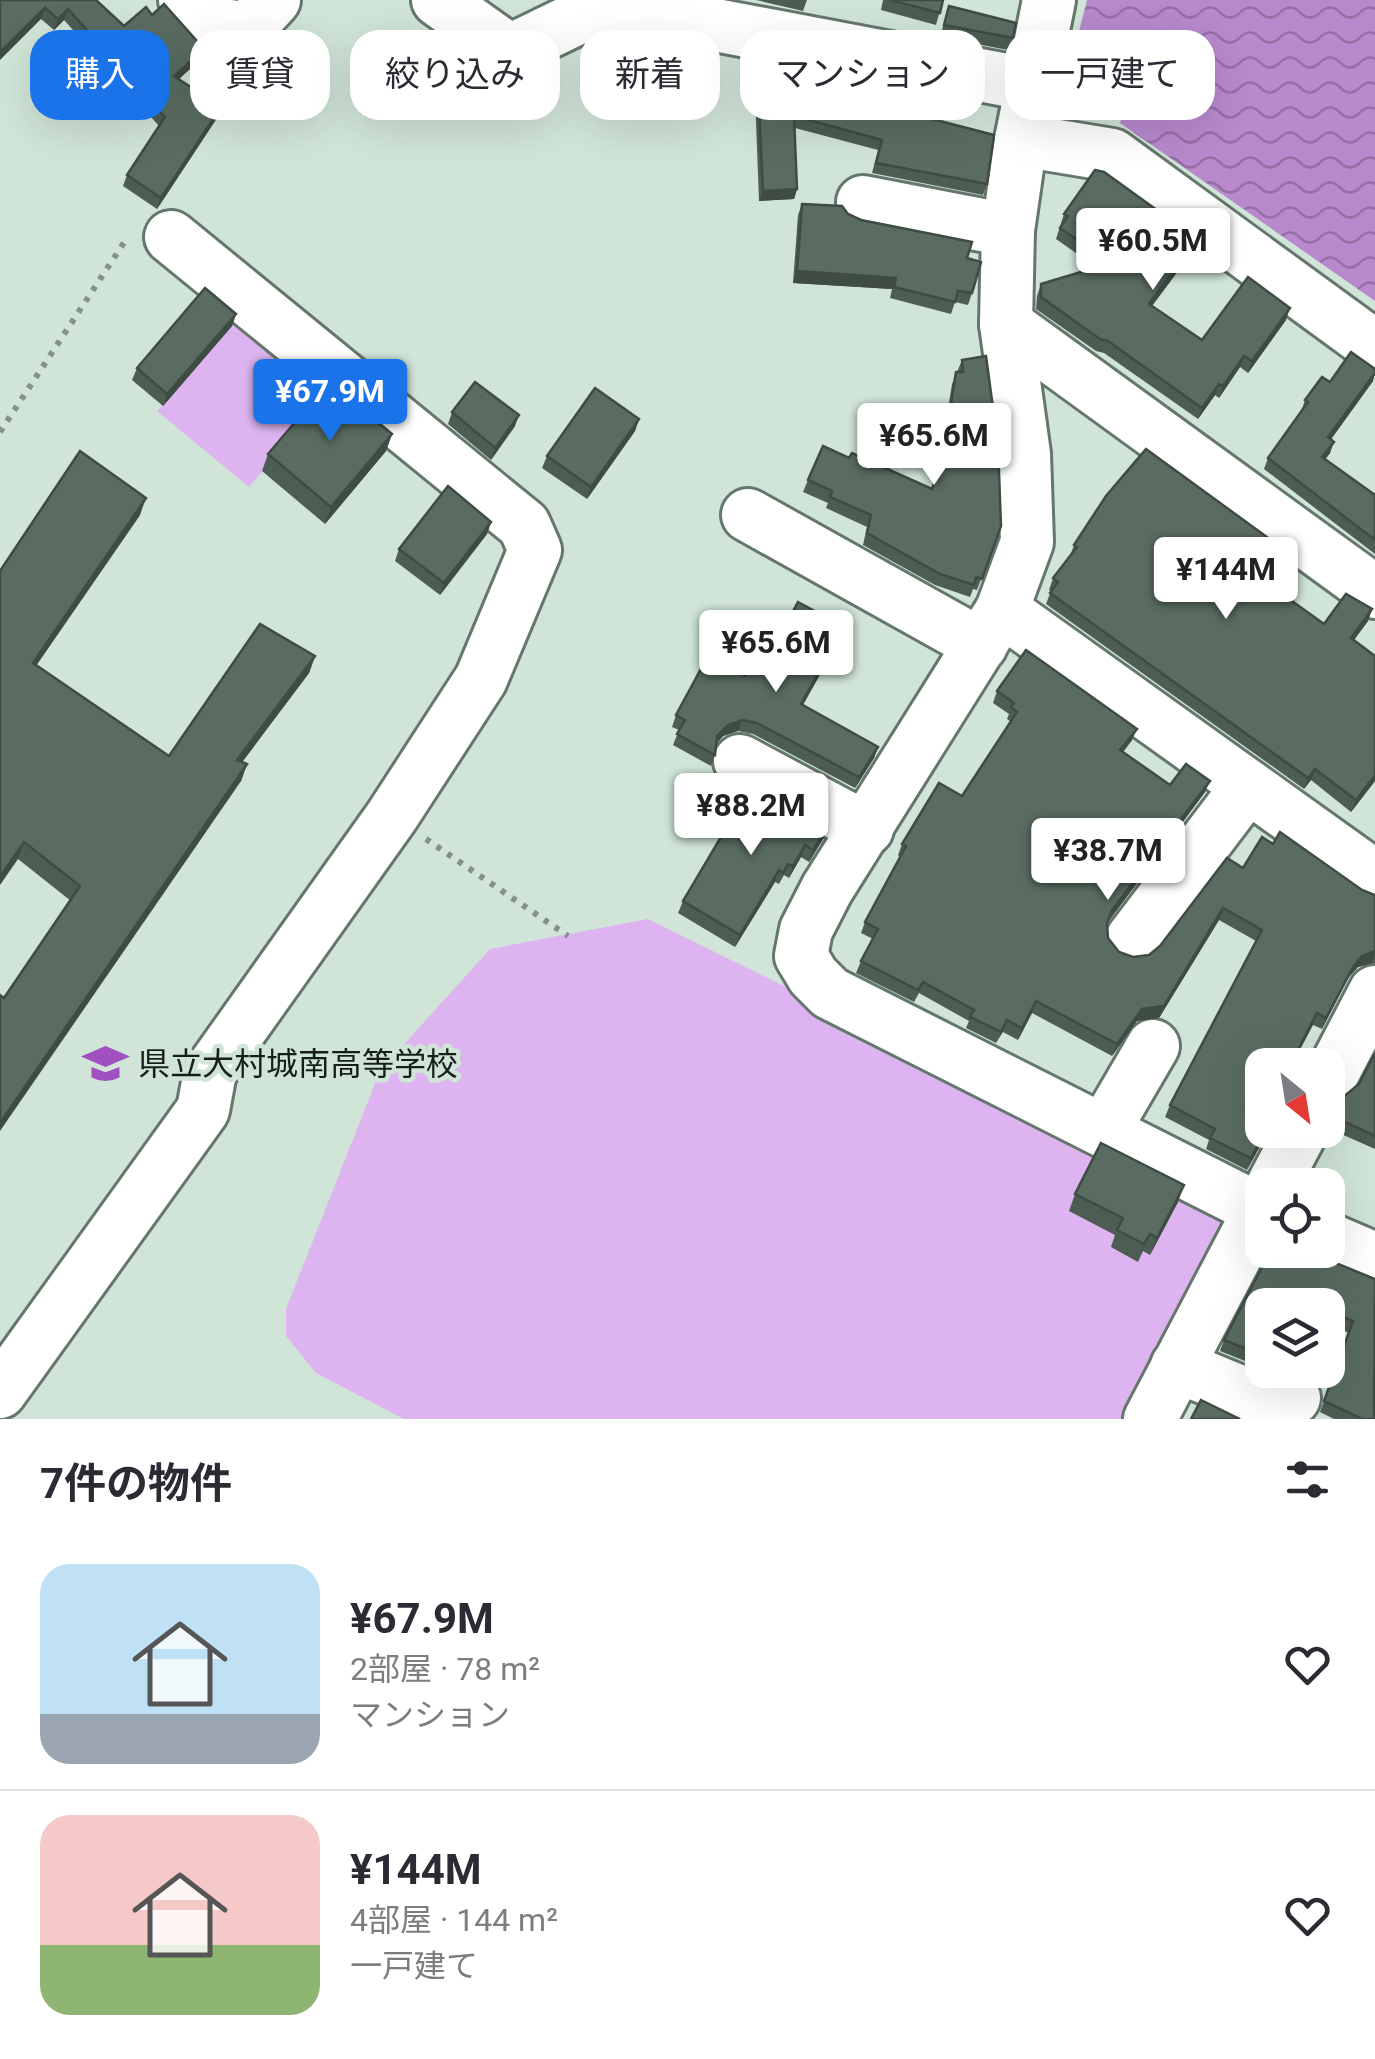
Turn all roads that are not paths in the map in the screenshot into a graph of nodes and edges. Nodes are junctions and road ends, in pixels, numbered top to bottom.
1 (185, 0) edge
2 (274, 0) edge
3 (438, 0) edge
4 (1049, 0) edge
5 (618, 3) edge
6 (1043, 30) edge
7 (1005, 79) edge
8 (1025, 120) edge
9 (1021, 140) junction
10 (863, 202) dead end
11 (1008, 230) junction
12 (171, 237) road end
13 (1006, 324) junction
14 (1375, 346) edge
15 (748, 515) dead end
16 (1375, 592) edge
17 (992, 627) junction
18 (740, 761) dead end
19 (1248, 786) junction
20 (867, 829) junction
21 (1375, 877) edge
22 (1132, 939) dead end
23 (1375, 992) edge
24 (1152, 1046) dead end
25 (1345, 1049) edge
26 (1104, 1130) junction
27 (1245, 1194) edge
28 (1245, 1240) edge
29 (1345, 1246) edge
30 (1375, 1259) edge
31 (1177, 1366) junction
32 (0, 1392) edge
33 (1294, 1398) dead end
34 (1150, 1419) edge

1 - 2 street
3 - 5 street
4 - 6 street
5 - 7 street
8 - 9 street
9 - 11 street
9 - 14 street
10 - 11 street
11 - 13 street
12 - 32 street
13 - 16 street
13 - 17 street
15 - 17 street
17 - 19 street
17 - 20 street
18 - 20 street
19 - 21 street
19 - 22 street
20 - 26 street
23 - 25 street
24 - 26 street
26 - 27 street
28 - 31 street
29 - 30 street
31 - 33 street
31 - 34 street

